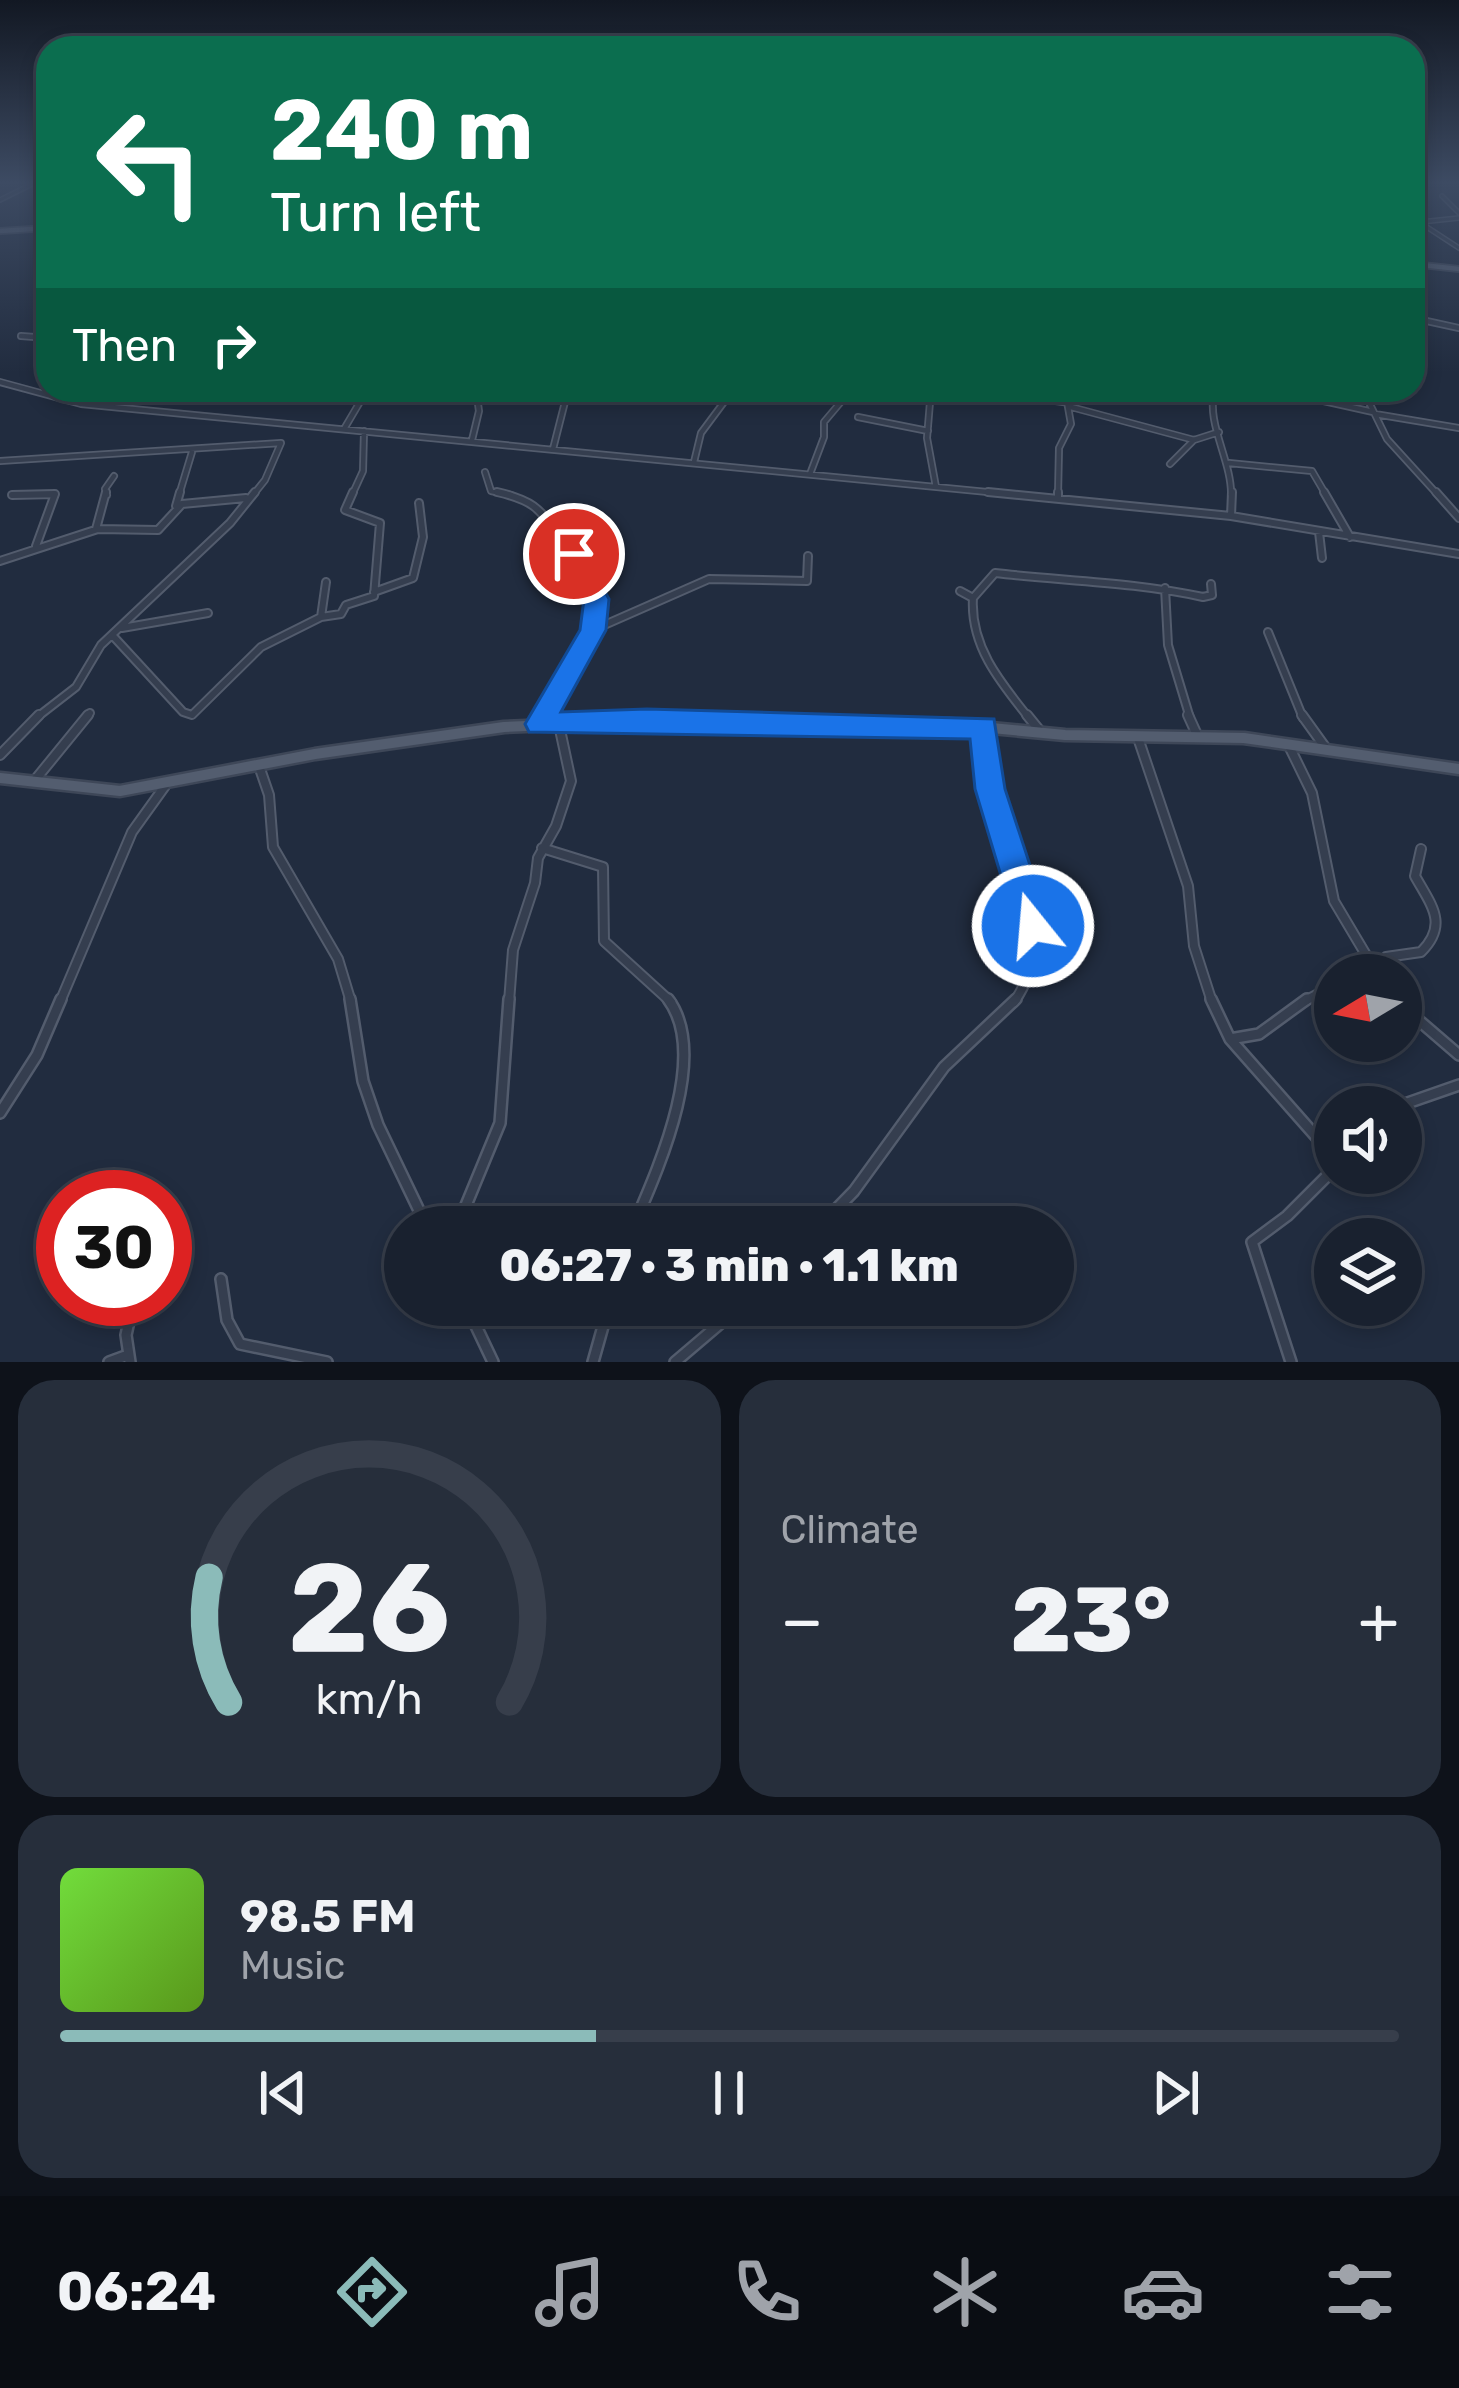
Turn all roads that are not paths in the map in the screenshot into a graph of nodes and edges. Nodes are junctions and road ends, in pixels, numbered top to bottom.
1 (1425, 265) edge
2 (1458, 268) edge
3 (1425, 321) edge
4 (1459, 328) edge
5 (21, 336) dead end
6 (36, 337) edge
7 (0, 382) edge
8 (36, 392) edge
9 (74, 402) edge
10 (84, 402) edge
11 (360, 402) edge
12 (478, 402) edge
13 (565, 402) edge
14 (724, 402) edge
15 (841, 402) edge
16 (930, 402) edge
17 (1056, 402) edge
18 (1070, 402) edge
19 (1211, 402) edge
20 (1322, 402) edge
21 (1369, 402) edge
22 (81, 404) junction
23 (1071, 405) junction
24 (1374, 413) junction
25 (858, 417) dead end
26 (1459, 428) edge
27 (344, 429) junction
28 (364, 431) junction
29 (928, 431) junction
30 (1219, 432) junction
31 (472, 440) junction
32 (1194, 440) junction
33 (553, 449) junction
34 (192, 451) junction
35 (0, 461) edge
36 (694, 462) junction
37 (1229, 463) junction
38 (1170, 464) dead end
39 (485, 472) dead end
40 (810, 474) junction
41 (114, 476) dead end
42 (936, 487) junction
43 (11, 495) dead end
44 (247, 498) junction
45 (1058, 498) junction
46 (419, 503) dead end
47 (176, 506) junction
48 (1231, 516) junction
49 (1459, 518) edge
50 (96, 530) junction
51 (1319, 532) junction
52 (1350, 537) junction
53 (36, 546) junction
54 (1459, 554) edge
55 (808, 556) dead end
56 (1322, 559) dead end
57 (0, 561) edge
58 (326, 582) dead end
59 (1211, 584) dead end
60 (1166, 588) junction
61 (960, 591) dead end
62 (374, 592) junction
63 (973, 598) junction
64 (208, 613) dead end
65 (321, 616) junction
66 (593, 630) junction
67 (115, 632) junction
68 (1268, 632) dead end
69 (90, 713) dead end
70 (559, 723) junction
71 (539, 724) junction
72 (984, 727) junction
73 (1042, 734) junction
74 (1137, 737) junction
75 (1198, 737) junction
76 (1285, 742) junction
77 (1324, 747) junction
78 (0, 755) edge
79 (260, 766) junction
80 (1459, 769) edge
81 (0, 778) edge
82 (33, 783) junction
83 (165, 786) junction
84 (542, 848) junction
85 (1421, 849) dead end
86 (1362, 954) edge
87 (1409, 954) edge
88 (1314, 993) edge
89 (1422, 1023) edge
90 (1230, 1039) junction
91 (1459, 1055) edge
92 (1459, 1085) edge
93 (1422, 1098) edge
94 (0, 1113) edge
95 (1314, 1134) edge
96 (1314, 1186) edge
97 (417, 1206) edge
98 (466, 1206) edge
99 (643, 1206) edge
100 (841, 1206) edge
101 (221, 1279) dead end
102 (128, 1326) edge
103 (476, 1326) edge
104 (603, 1326) edge
105 (717, 1326) edge
106 (130, 1358) edge
107 (109, 1362) edge
108 (327, 1362) edge
109 (493, 1362) edge
110 (593, 1362) edge
111 (675, 1362) edge
112 (1291, 1362) edge

1 - 2 main road
3 - 4 street
5 - 6 street
7 - 8 street
9 - 22 street
10 - 22 street
11 - 27 street
12 - 31 street
13 - 33 street
14 - 36 street
15 - 40 street
16 - 29 street
17 - 23 street
18 - 23 street
19 - 30 street
20 - 24 street
21 - 24 street
22 - 27 street
23 - 32 street
23 - 45 street
24 - 26 street
24 - 49 street
25 - 29 street
27 - 28 street
28 - 31 street
28 - 62 street
29 - 42 street
30 - 32 street
30 - 37 street
31 - 33 street
32 - 38 street
33 - 36 street
34 - 35 street
34 - 44 street
34 - 47 street
36 - 40 street
37 - 48 street
37 - 52 street
39 - 66 street
40 - 42 street
41 - 50 street
42 - 45 street
43 - 53 street
44 - 47 street
44 - 67 street
45 - 48 street
46 - 62 street
47 - 50 street
48 - 51 street
50 - 53 street
51 - 52 street
51 - 56 street
52 - 54 street
53 - 57 street
55 - 66 street
58 - 65 street
59 - 60 street
60 - 63 street
60 - 75 street
61 - 63 street
62 - 65 street
63 - 73 street
64 - 67 street
65 - 67 street
66 - 71 street
67 - 78 street
68 - 77 street
69 - 82 street
70 - 71 main road
70 - 72 main road
70 - 84 street
71 - 79 main road
72 - 73 main road
72 - 100 street
73 - 74 main road
74 - 75 main road
74 - 90 street
75 - 76 main road
76 - 77 main road
76 - 86 street
77 - 80 main road
79 - 83 main road
79 - 97 street
81 - 82 main road
82 - 83 main road
83 - 94 street
84 - 98 street
84 - 99 street
85 - 87 street
88 - 90 street
89 - 91 street
90 - 95 street
92 - 93 street
96 - 112 street
101 - 108 street
102 - 106 street
103 - 109 street
104 - 110 street
105 - 111 street
106 - 107 street

